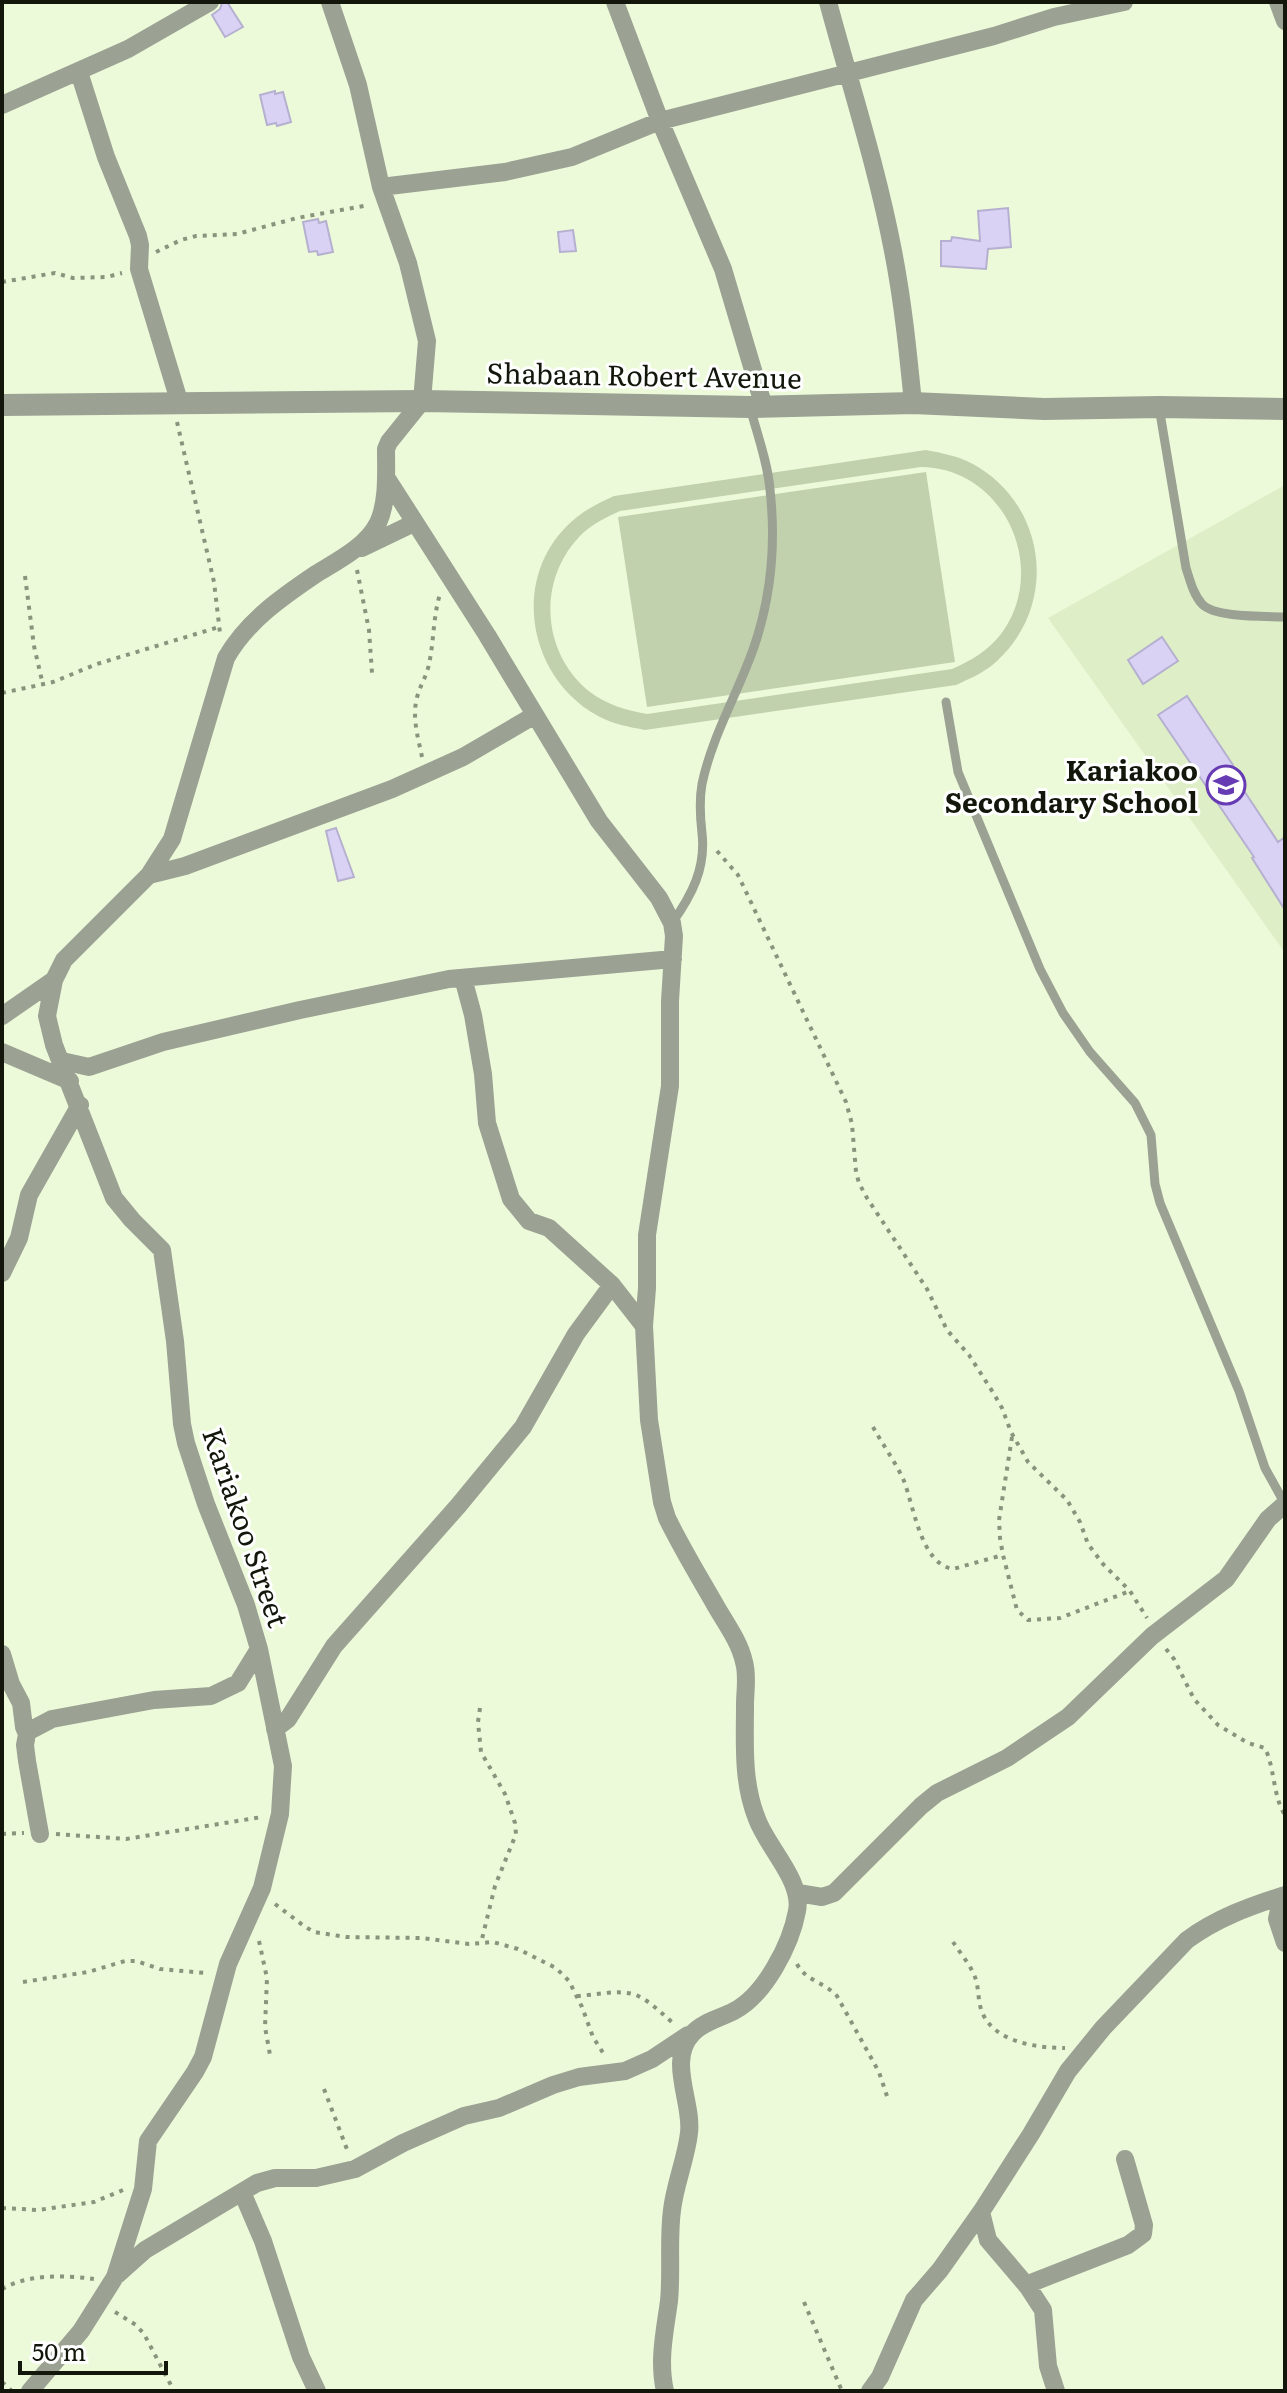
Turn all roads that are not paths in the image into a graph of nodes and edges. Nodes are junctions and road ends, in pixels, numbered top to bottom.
1 (210, 2) edge
2 (330, 2) edge
3 (615, 2) edge
4 (828, 2) edge
5 (1124, 2) edge
6 (1278, 2) edge
7 (1057, 10) edge
8 (1285, 21) edge
9 (79, 72) junction
10 (848, 74) junction
11 (2, 105) edge
12 (660, 121) junction
13 (384, 195) junction
14 (422, 401) junction
15 (913, 403) junction
16 (176, 404) junction
17 (2, 405) edge
18 (757, 407) junction
19 (1159, 407) junction
20 (1285, 409) edge
21 (386, 477) junction
22 (414, 523) junction
23 (351, 553) junction
24 (1285, 617) edge
25 (946, 702) dead end
26 (535, 715) junction
27 (149, 875) junction
28 (672, 923) junction
29 (673, 959) junction
30 (463, 978) junction
31 (54, 980) junction
32 (2, 1016) edge
33 (2, 1052) edge
34 (62, 1061) junction
35 (70, 1081) junction
36 (80, 1105) junction
37 (2, 1273) edge
38 (612, 1285) junction
39 (644, 1326) junction
40 (1285, 1504) edge
41 (259, 1649) junction
42 (2, 1654) edge
43 (275, 1729) junction
44 (27, 1734) junction
45 (40, 1834) road end
46 (798, 1893) junction
47 (1284, 1896) edge
48 (1285, 1943) edge
49 (690, 2034) junction
50 (1125, 2159) dead end
51 (242, 2192) junction
52 (981, 2212) junction
53 (114, 2279) junction
54 (1026, 2285) junction
55 (30, 2391) edge
56 (317, 2391) edge
57 (665, 2391) edge
58 (870, 2391) edge
59 (1056, 2391) edge

1 - 9 street
2 - 13 street
3 - 12 street
4 - 10 street
5 - 7 street
6 - 8 street
7 - 10 street
9 - 11 street
9 - 16 street
10 - 12 street
10 - 15 street
12 - 13 street
12 - 18 street
13 - 14 street
14 - 16 street, Shabaan Robert Avenue
14 - 18 street, Shabaan Robert Avenue
14 - 21 street, Kariakoo Street
15 - 18 street, Shabaan Robert Avenue
15 - 19 street, Shabaan Robert Avenue
16 - 17 street, Shabaan Robert Avenue
18 - 28 lane
19 - 20 street, Shabaan Robert Avenue
19 - 24 lane
21 - 22 street
21 - 23 street, Kariakoo Street
22 - 23 street
22 - 26 street
23 - 27 street, Kariakoo Street
25 - 40 lane
26 - 27 street
26 - 28 street
27 - 31 street, Kariakoo Street
28 - 29 street
29 - 30 street
29 - 39 street
30 - 34 street
30 - 38 street
31 - 32 street
31 - 34 street, Kariakoo Street
33 - 35 street
34 - 35 street, Kariakoo Street
35 - 36 street, Kariakoo Street
36 - 37 street
36 - 41 street, Kariakoo Street
38 - 39 street
38 - 43 street
39 - 46 street
40 - 46 street
41 - 43 street, Kariakoo Street
41 - 44 street
42 - 44 street
43 - 53 street, Kariakoo Street
44 - 45 street
46 - 49 street
47 - 48 street
47 - 52 street
49 - 51 street
49 - 57 street
50 - 54 street
51 - 53 street
51 - 56 street
52 - 54 street
52 - 58 street
53 - 55 street, Kariakoo Street
54 - 59 street

